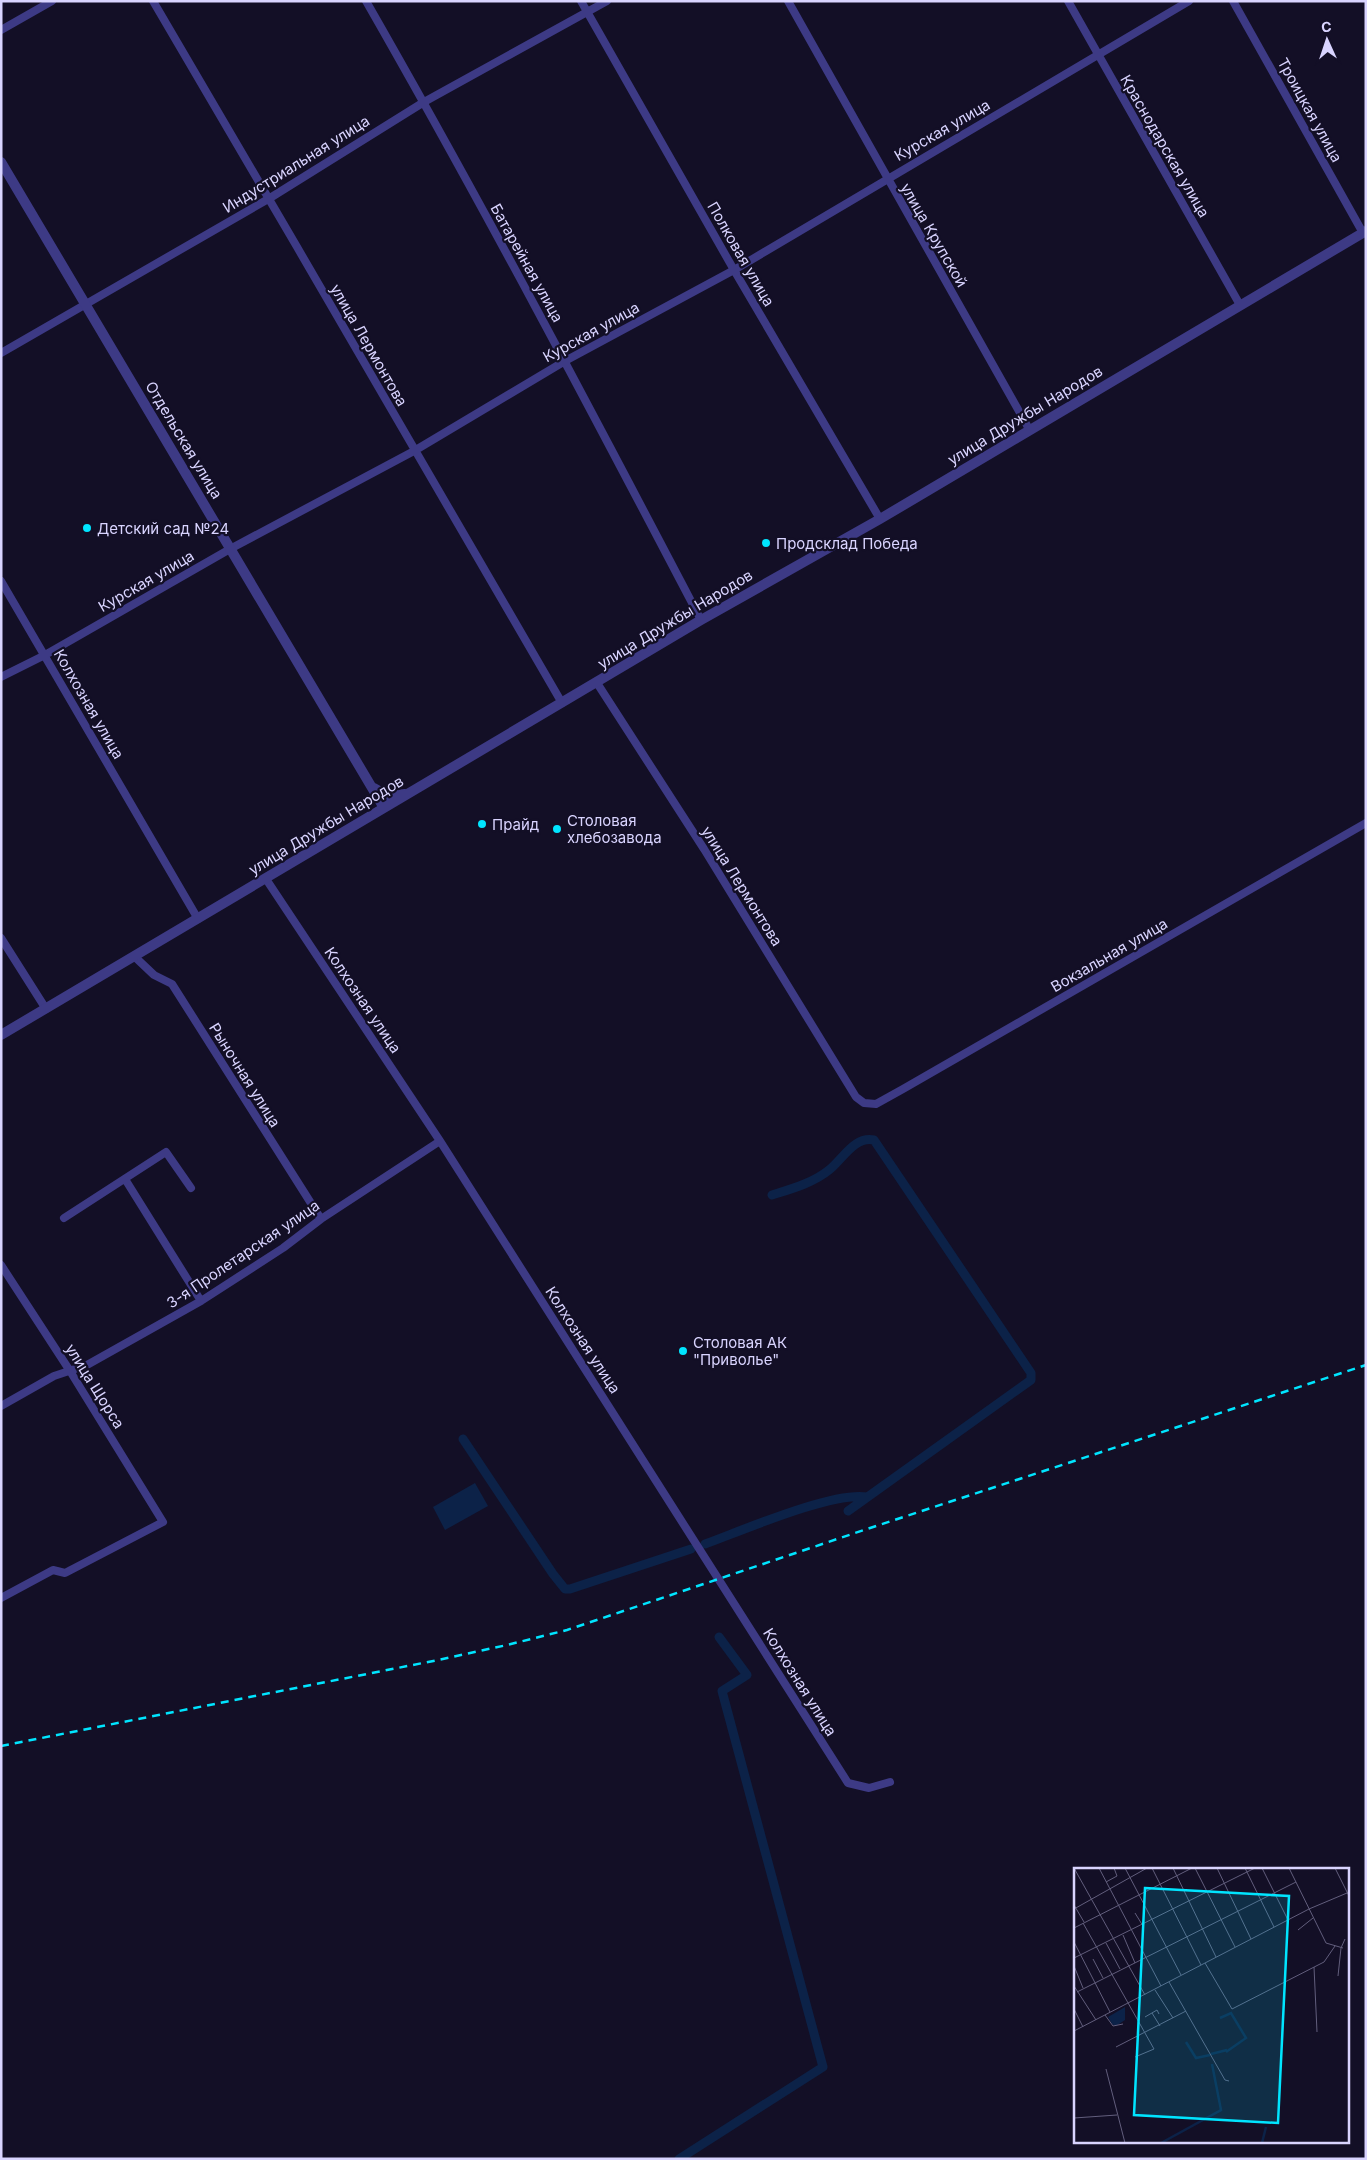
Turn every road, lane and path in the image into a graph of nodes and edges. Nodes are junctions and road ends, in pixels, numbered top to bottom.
1 (52, 1) edge
2 (153, 1) edge
3 (366, 1) edge
4 (581, 1) edge
5 (607, 1) edge
6 (788, 1) edge
7 (1068, 1) edge
8 (1189, 1) edge
9 (1233, 1) edge
10 (588, 12) junction
11 (1, 30) edge
12 (1098, 55) junction
13 (424, 102) junction
14 (1, 162) edge
15 (886, 178) junction
16 (270, 198) junction
17 (1364, 232) edge
18 (734, 270) junction
19 (86, 305) junction
20 (1240, 305) junction
21 (1, 353) edge
22 (565, 361) junction
23 (1029, 430) junction
24 (414, 451) junction
25 (880, 519) junction
26 (230, 549) junction
27 (1, 581) edge
28 (701, 620) junction
29 (45, 655) junction
30 (1, 677) edge
31 (597, 683) junction
32 (562, 703) junction
33 (371, 786) junction
34 (410, 792) junction
35 (384, 808) junction
36 (366, 819) junction
37 (1366, 824) edge
38 (266, 879) junction
39 (198, 919) junction
40 (1, 938) edge
41 (135, 957) junction
42 (46, 1009) junction
43 (1, 1035) edge
44 (864, 1103) joint
45 (440, 1141) junction
46 (125, 1179) junction
47 (191, 1188) dead end
48 (64, 1218) dead end
49 (321, 1219) junction
50 (1, 1265) edge
51 (201, 1302) junction
52 (70, 1371) junction
53 (1, 1406) edge
54 (1, 1598) edge
55 (890, 1782) dead end

1 - 11 street
2 - 16 street, улица Лермонтова
3 - 13 street, Батарейная улица
4 - 10 street, Полковая улица
5 - 10 street, Индустриальная улица
6 - 15 street, улица Крупской
7 - 12 street, Краснодарская улица
8 - 12 street, Курская улица
9 - 17 street, Троицкая улица
10 - 13 street, Индустриальная улица
10 - 18 street, Полковая улица
12 - 15 street, Курская улица
12 - 20 street, Краснодарская улица
13 - 16 street, Индустриальная улица
13 - 22 street, Батарейная улица
14 - 19 street, Отдельская улица
15 - 18 street, Курская улица
15 - 23 street, улица Крупской
16 - 19 street, Индустриальная улица
16 - 24 street, улица Лермонтова
17 - 20 street, улица Дружбы Народов
18 - 22 street, Курская улица
18 - 25 street, Полковая улица
19 - 21 street, Индустриальная улица
19 - 26 street, Отдельская улица
20 - 23 street, улица Дружбы Народов
22 - 24 street, Курская улица
22 - 28 street, Батарейная улица
23 - 25 street, улица Дружбы Народов
24 - 26 street, Курская улица
24 - 32 street, улица Лермонтова
25 - 28 street, улица Дружбы Народов
26 - 29 street, Курская улица
26 - 33 street, Отдельская улица
27 - 29 street, Колхозная улица
28 - 31 street, улица Дружбы Народов
29 - 30 street, Курская улица
29 - 39 street, Колхозная улица
31 - 32 street, улица Дружбы Народов
31 - 44 street, улица Лермонтова
32 - 34 street, улица Дружбы Народов
33 - 34 street
33 - 35 street, Отдельская улица
33 - 36 street, Отдельская улица
34 - 35 street, улица Дружбы Народов
35 - 36 street, улица Дружбы Народов
36 - 38 street, улица Дружбы Народов
37 - 44 street, Вокзальная улица
38 - 39 street, улица Дружбы Народов
38 - 45 street, Колхозная улица
39 - 41 street, улица Дружбы Народов
40 - 42 street
41 - 42 street, улица Дружбы Народов
41 - 49 street, Рыночная улица
42 - 43 street, улица Дружбы Народов
45 - 49 street, 3-я Пролетарская улица
45 - 55 street, Колхозная улица
46 - 47 street
46 - 48 street
46 - 51 street
49 - 51 street, 3-я Пролетарская улица
50 - 52 street, улица Щорса
51 - 52 street, 3-я Пролетарская улица
52 - 53 street, 3-я Пролетарская улица
52 - 54 street, улица Щорса

